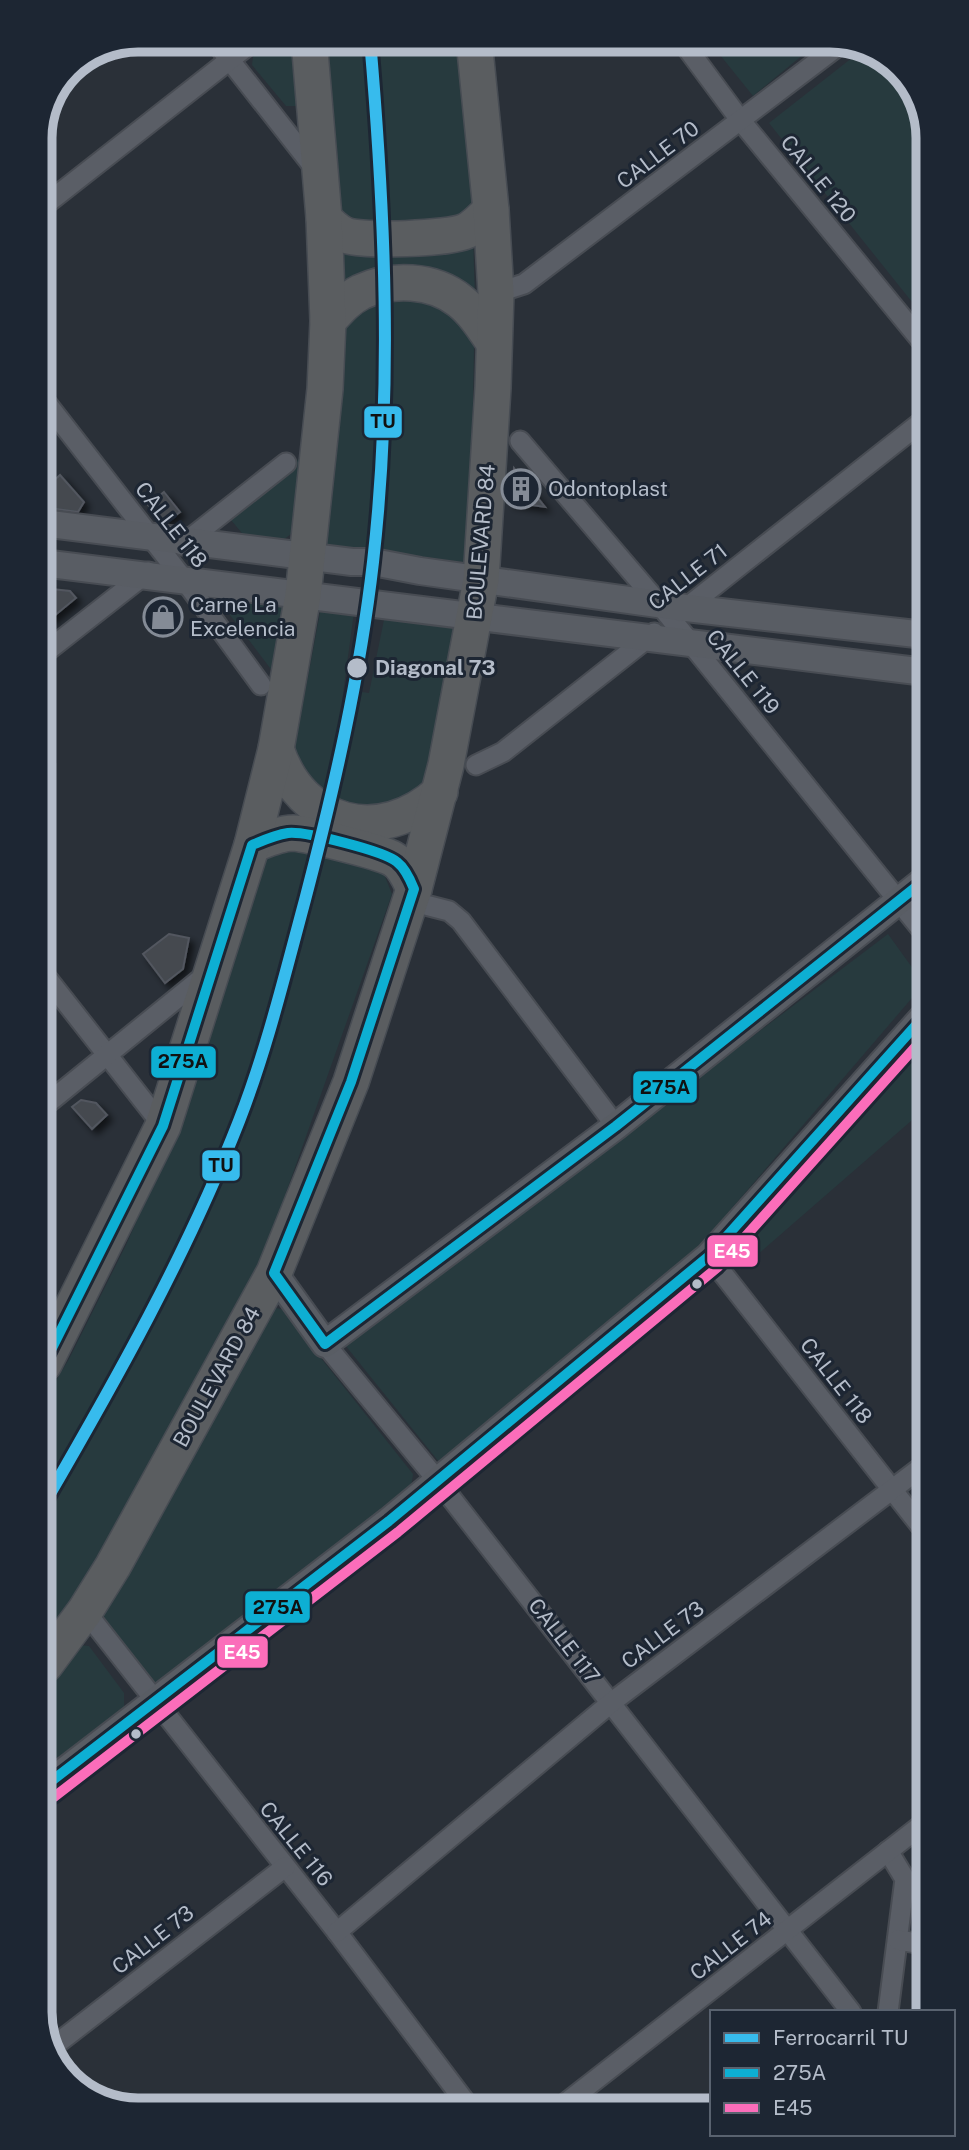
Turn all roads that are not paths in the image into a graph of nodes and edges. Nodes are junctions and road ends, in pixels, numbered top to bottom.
1 (223, 52) edge
2 (239, 52) edge
3 (310, 52) edge
4 (475, 52) edge
5 (690, 53) edge
6 (829, 53) edge
7 (229, 60) junction
8 (741, 121) junction
9 (321, 177) junction
10 (53, 199) edge
11 (491, 209) junction
12 (324, 218) junction
13 (496, 293) junction
14 (328, 321) junction
15 (916, 334) edge
16 (494, 343) junction
17 (53, 410) edge
18 (916, 426) edge
19 (520, 442) dead end
20 (286, 463) dead end
21 (53, 525) edge
22 (168, 545) junction
23 (307, 556) junction
24 (53, 564) edge
25 (143, 576) junction
26 (481, 580) junction
27 (186, 581) junction
28 (303, 595) junction
29 (672, 611) junction
30 (476, 617) junction
31 (916, 634) edge
32 (648, 638) junction
33 (691, 643) junction
34 (53, 647) edge
35 (916, 671) edge
36 (261, 685) dead end
37 (276, 749) junction
38 (476, 765) dead end
39 (440, 792) junction
40 (252, 845) junction
41 (916, 887) edge
42 (412, 895) junction
43 (899, 901) junction
44 (916, 922) edge
45 (215, 967) junction
46 (53, 985) edge
47 (916, 1025) edge
48 (107, 1055) junction
49 (52, 1099) edge
50 (163, 1126) junction
51 (615, 1126) junction
52 (709, 1256) junction
53 (274, 1273) junction
54 (325, 1343) junction
55 (52, 1347) edge
56 (916, 1472) edge
57 (438, 1481) junction
58 (893, 1490) junction
59 (916, 1520) edge
60 (85, 1611) junction
61 (52, 1655) edge
62 (612, 1702) junction
63 (155, 1703) junction
64 (52, 1781) edge
65 (916, 1829) edge
66 (888, 1851) junction
67 (285, 1867) junction
68 (787, 1931) junction
69 (337, 1932) junction
70 (898, 1940) junction
71 (916, 1943) edge
72 (849, 2010) edge
73 (888, 2010) edge
74 (59, 2042) edge
75 (462, 2097) edge
76 (573, 2098) edge

1 - 7 street
2 - 7 street
3 - 9 highway
4 - 11 highway, BOULEVARD 84
5 - 8 street, CALLE 120
6 - 8 street, CALLE 70
7 - 9 street
7 - 10 street
8 - 13 street, CALLE 70
8 - 15 street, CALLE 120
9 - 12 highway
11 - 12 highway
11 - 13 highway, BOULEVARD 84
12 - 14 highway
13 - 16 highway, BOULEVARD 84
14 - 16 highway
14 - 23 highway
16 - 26 highway, BOULEVARD 84
17 - 22 street, CALLE 118
18 - 29 street, CALLE 71
19 - 29 street, CALLE 119
20 - 22 street
21 - 22 street
22 - 23 street
22 - 25 street
22 - 27 street, CALLE 118
23 - 26 street
23 - 28 highway
24 - 25 street
25 - 27 street
25 - 34 street
26 - 29 street
26 - 30 highway, BOULEVARD 84
27 - 28 street
27 - 36 street, CALLE 118
28 - 30 street
28 - 37 highway
29 - 31 street
29 - 32 street, CALLE 71
29 - 33 street, CALLE 119
30 - 32 street
30 - 39 highway, BOULEVARD 84
32 - 33 street
32 - 38 street, CALLE 71
33 - 35 street
33 - 43 street, CALLE 119
37 - 39 highway
37 - 40 highway
39 - 42 highway, BOULEVARD 84
40 - 42 highway
40 - 45 highway
41 - 43 street
42 - 51 street
42 - 53 highway, BOULEVARD 84
43 - 44 street, CALLE 119
43 - 51 street
45 - 48 street
45 - 50 highway
46 - 48 street
47 - 52 street
48 - 49 street
48 - 50 street
50 - 55 highway
51 - 54 street
52 - 57 street
52 - 58 street, CALLE 118
53 - 54 street, CALLE 117
53 - 60 highway, BOULEVARD 84
54 - 57 street, CALLE 117
56 - 58 street, CALLE 73
57 - 62 street, CALLE 117
57 - 63 street
58 - 59 street, CALLE 118
58 - 62 street, CALLE 73
60 - 61 highway, BOULEVARD 84
60 - 63 street, CALLE 116
62 - 68 street, CALLE 117
62 - 69 street, CALLE 73
63 - 64 street
63 - 67 street, CALLE 116
65 - 66 street, CALLE 74
66 - 68 street, CALLE 74
66 - 70 street
67 - 69 street, CALLE 116
67 - 74 street, CALLE 73
68 - 72 street, CALLE 117
68 - 76 street, CALLE 74
69 - 75 street, CALLE 116
70 - 71 street
70 - 73 street

